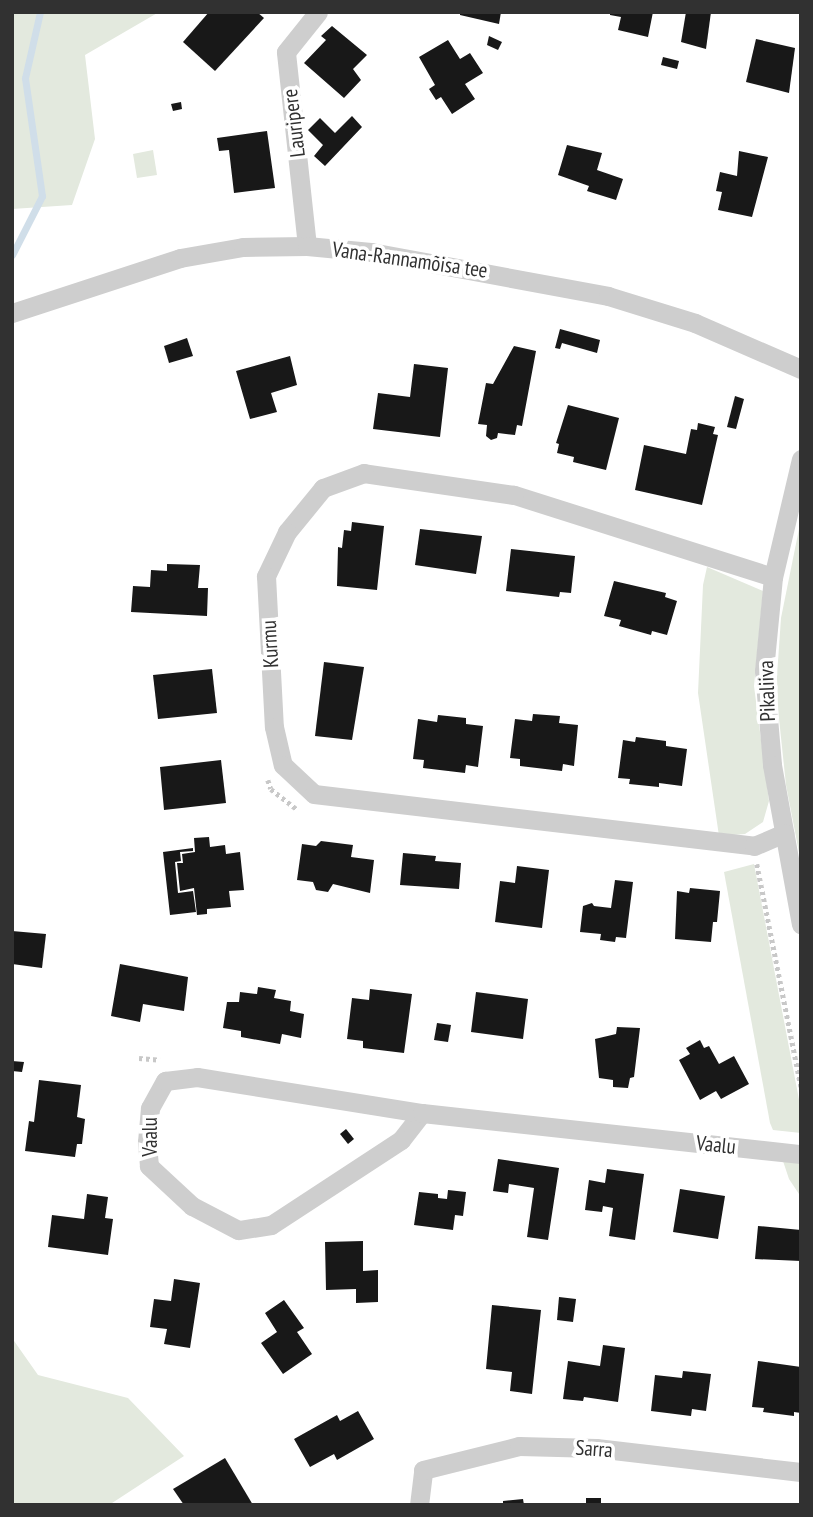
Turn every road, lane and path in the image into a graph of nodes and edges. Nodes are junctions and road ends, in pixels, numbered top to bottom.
1 (318, 12) edge
2 (307, 246) junction
3 (14, 312) edge
4 (801, 369) edge
5 (801, 459) edge
6 (773, 578) junction
7 (266, 776) dead end
8 (310, 811) dead end
9 (784, 833) junction
10 (754, 846) junction
11 (801, 924) edge
12 (801, 1087) edge
13 (422, 1113) junction
14 (801, 1154) edge
15 (801, 1472) edge
16 (419, 1505) edge

1 - 2 street, Lauripere
2 - 3 street, Vana-Rannamõisa tee
2 - 4 street, Vana-Rannamõisa tee
5 - 6 street, Pikaliiva
6 - 9 street, Pikaliiva
6 - 10 street, Kurmu
7 - 8 path
9 - 10 street
9 - 11 street, Pikaliiva
10 - 12 path
13 - 13 street, Vaalu
13 - 14 street, Vaalu
15 - 16 street, Sarra

